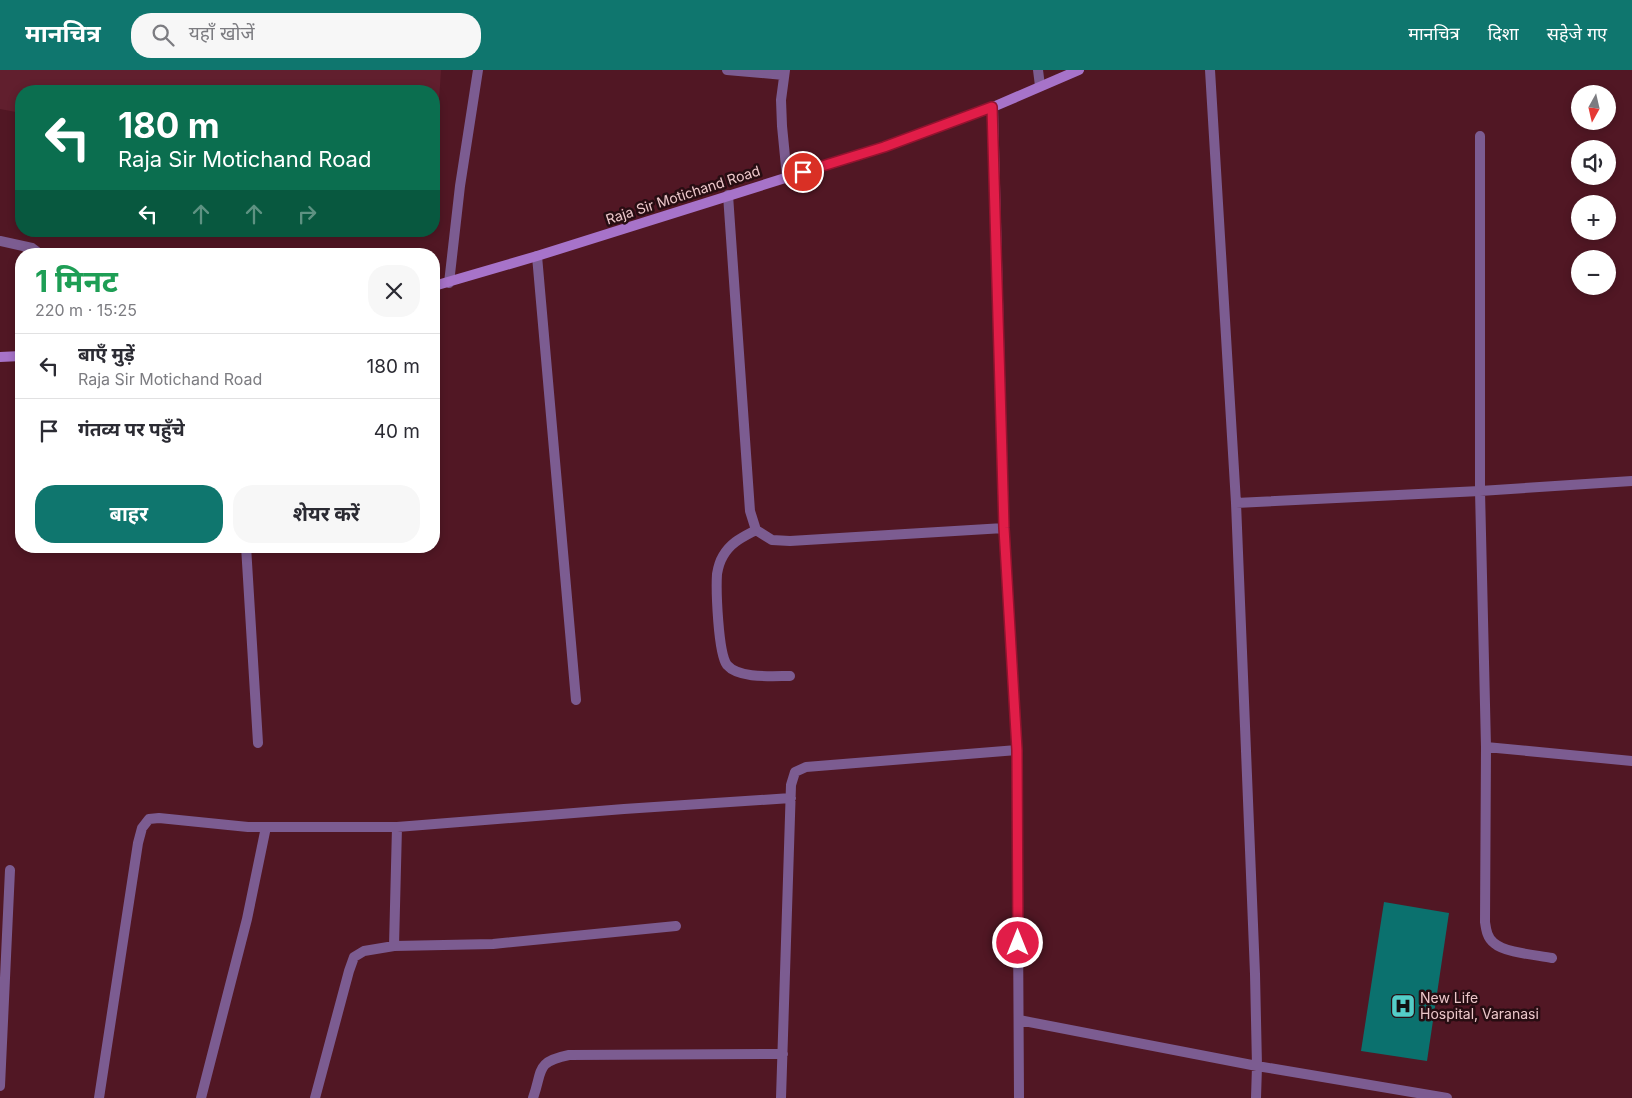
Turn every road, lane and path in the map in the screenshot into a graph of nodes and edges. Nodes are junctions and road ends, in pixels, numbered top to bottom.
1 (478, 70) edge
2 (727, 70) edge
3 (1038, 70) edge
4 (1079, 70) edge
5 (1210, 70) edge
6 (785, 73) edge
7 (1040, 86) junction
8 (992, 107) junction
9 (1480, 136) dead end
10 (787, 177) junction
11 (728, 195) junction
12 (0, 242) edge
13 (32, 248) edge
14 (536, 256) junction
15 (449, 283) junction
16 (440, 285) edge
17 (15, 356) edge
18 (0, 357) edge
19 (1632, 481) edge
20 (1480, 491) junction
21 (1236, 503) junction
22 (1004, 528) junction
23 (756, 530) junction
24 (246, 553) edge
25 (790, 676) dead end
26 (576, 700) dead end
27 (258, 743) dead end
28 (1486, 748) junction
29 (1017, 750) junction
30 (1632, 760) edge
31 (790, 798) junction
32 (266, 827) junction
33 (397, 827) junction
34 (10, 870) dead end
35 (676, 926) dead end
36 (394, 946) junction
37 (3, 952) edge
38 (1552, 958) dead end
39 (1019, 1020) junction
40 (783, 1054) junction
41 (1257, 1066) junction
42 (0, 1086) edge
43 (99, 1098) edge
44 (201, 1098) edge
45 (315, 1098) edge
46 (533, 1098) edge
47 (781, 1098) edge
48 (1019, 1098) edge
49 (1256, 1098) edge
50 (1447, 1098) edge

1 - 15 street
2 - 6 street
3 - 7 street
4 - 7 street, Raja Sir Motichand Road
5 - 21 street
6 - 10 street
7 - 8 street, Raja Sir Motichand Road
8 - 10 street, Raja Sir Motichand Road
8 - 22 street
9 - 20 street
10 - 11 street, Raja Sir Motichand Road
11 - 14 street, Raja Sir Motichand Road
11 - 23 street
12 - 13 street
14 - 15 street, Raja Sir Motichand Road
14 - 26 street
15 - 16 street, Raja Sir Motichand Road
17 - 18 street
19 - 20 street
20 - 21 street
20 - 28 street
21 - 41 street
22 - 23 street
22 - 29 street
23 - 25 street
24 - 27 street
28 - 30 street
28 - 38 street
29 - 31 street
29 - 39 street
31 - 33 street
31 - 40 street
32 - 33 street
32 - 43 street
32 - 44 street
33 - 36 street
34 - 37 street
35 - 36 street
36 - 45 street
37 - 42 street
39 - 41 street
39 - 48 street
40 - 46 street
40 - 47 street
41 - 49 street
41 - 50 street

